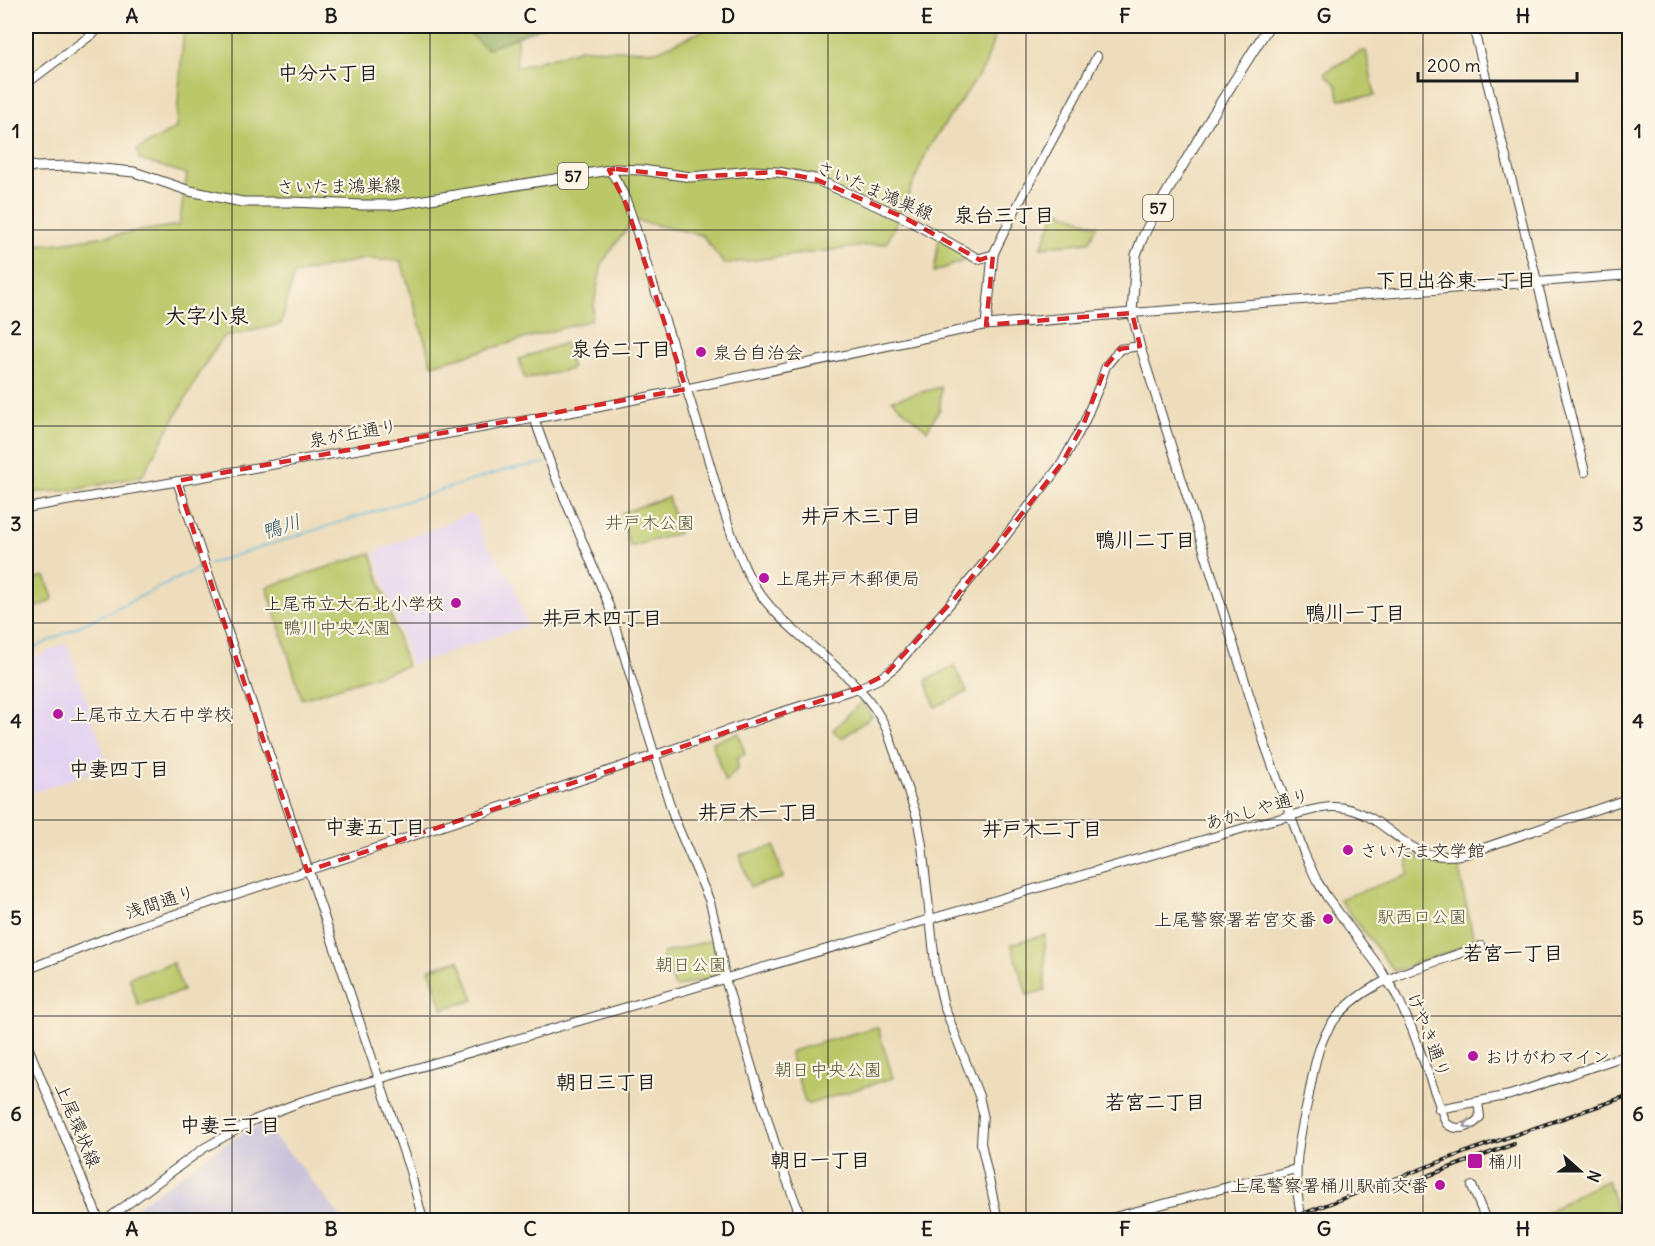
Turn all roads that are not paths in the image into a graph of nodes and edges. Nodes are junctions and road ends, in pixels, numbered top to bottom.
1 (103, 26) edge
2 (1269, 26) edge
3 (1473, 26) edge
4 (1096, 56) dead end
5 (26, 84) edge
6 (26, 165) edge
7 (609, 170) junction
8 (993, 255) junction
9 (1629, 275) edge
10 (1537, 282) junction
11 (1132, 313) junction
12 (986, 325) junction
13 (1140, 346) junction
14 (686, 389) junction
15 (534, 418) junction
16 (1585, 472) dead end
17 (177, 481) junction
18 (26, 508) edge
19 (859, 688) junction
20 (654, 754) junction
21 (1629, 798) edge
22 (1291, 817) junction
23 (307, 871) junction
24 (930, 919) junction
25 (1481, 946) dead end
26 (26, 970) edge
27 (725, 979) junction
28 (1388, 980) junction
29 (26, 1042) edge
30 (1629, 1054) edge
31 (377, 1079) junction
32 (1478, 1102) junction
33 (1440, 1109) junction
34 (1296, 1169) junction
35 (1472, 1186) dead end
36 (99, 1221) edge
37 (106, 1221) edge
38 (423, 1221) edge
39 (802, 1221) edge
40 (998, 1221) edge
41 (1103, 1221) edge
42 (1302, 1221) edge
43 (1486, 1221) edge

1 - 5 street
2 - 11 main road, 57
3 - 10 street
4 - 8 street
6 - 7 main road, さいたま鴻巣線 / 57
7 - 8 main road, さいたま鴻巣線 / 57
7 - 14 street
8 - 12 main road
9 - 10 street
10 - 11 street
10 - 16 street
11 - 12 main road
11 - 13 street, けやき通り
12 - 14 street, 泉が丘通り
13 - 19 street, 浅間通り
13 - 22 street, けやき通り
14 - 15 street, 泉が丘通り
14 - 19 street
15 - 17 street, 泉が丘通り
15 - 20 street
17 - 18 street, 泉が丘通り
17 - 23 street
19 - 20 street, 浅間通り
19 - 24 street
20 - 23 street, 浅間通り
20 - 27 street
21 - 22 street, あかしや通り
22 - 24 street, あかしや通り
22 - 28 street, けやき通り
23 - 26 street, 浅間通り
23 - 31 street
24 - 27 street, あかしや通り
24 - 40 street
25 - 28 street
27 - 31 street, あかしや通り
27 - 39 street
28 - 33 street, けやき通り
28 - 34 street
29 - 36 street, 上尾環状線
30 - 32 street
31 - 37 street, あかしや通り
31 - 38 street
32 - 33 street
32 -> 33 street
34 - 41 street
34 - 42 street
35 - 43 street

